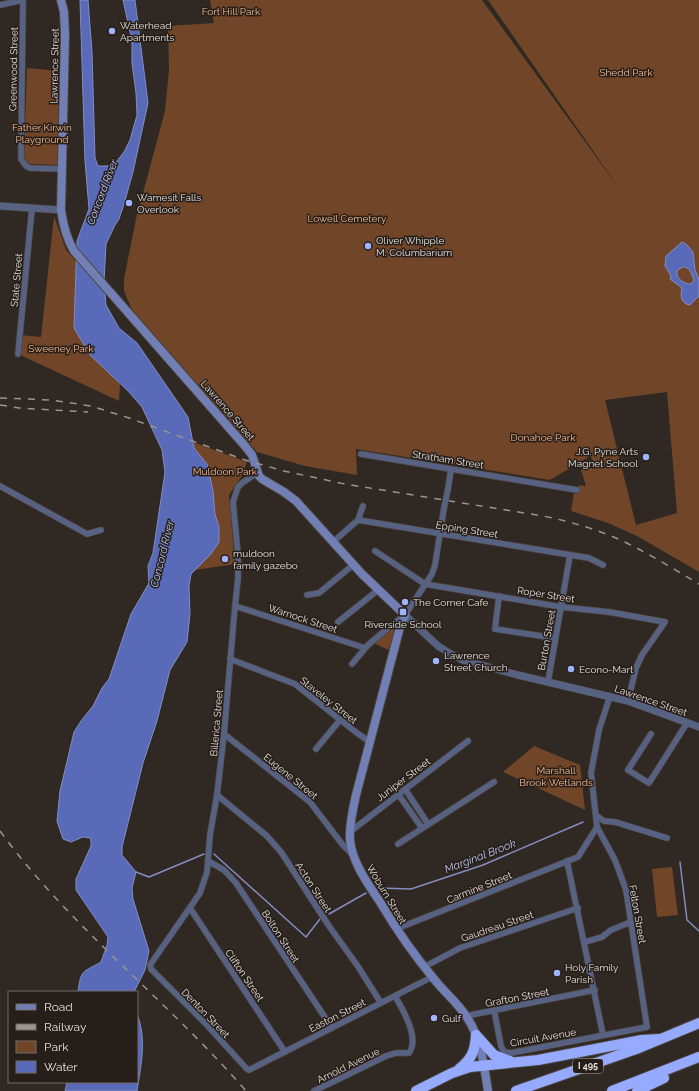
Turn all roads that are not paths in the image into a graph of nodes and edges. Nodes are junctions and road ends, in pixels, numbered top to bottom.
1 (23, 0) edge
2 (61, 0) edge
3 (0, 5) edge
4 (62, 169) junction
5 (0, 206) edge
6 (32, 208) junction
7 (61, 210) junction
8 (18, 354) dead end
9 (361, 454) dead end
10 (451, 469) junction
11 (257, 473) junction
12 (0, 486) edge
13 (577, 490) dead end
14 (363, 506) dead end
15 (358, 520) junction
16 (101, 530) dead end
17 (440, 533) junction
18 (333, 542) junction
19 (376, 551) dead end
20 (570, 555) junction
21 (353, 565) junction
22 (604, 565) dead end
23 (425, 584) junction
24 (378, 590) junction
25 (307, 595) dead end
26 (499, 596) junction
27 (235, 606) junction
28 (561, 607) junction
29 (405, 615) junction
30 (338, 622) dead end
31 (555, 638) junction
32 (366, 648) junction
33 (230, 659) junction
34 (352, 664) dead end
35 (548, 682) junction
36 (610, 696) junction
37 (628, 701) junction
38 (340, 720) junction
39 (688, 723) junction
40 (699, 727) edge
41 (224, 734) junction
42 (650, 734) dead end
43 (468, 741) dead end
44 (370, 742) junction
45 (316, 749) dead end
46 (494, 782) dead end
47 (405, 789) junction
48 (398, 794) junction
49 (217, 795) junction
50 (597, 816) junction
51 (428, 824) junction
52 (422, 828) junction
53 (598, 828) junction
54 (351, 831) junction
55 (667, 838) dead end
56 (398, 844) dead end
57 (354, 857) junction
58 (208, 861) junction
59 (568, 861) junction
60 (190, 908) junction
61 (578, 908) junction
62 (631, 922) junction
63 (396, 929) junction
64 (585, 942) junction
65 (424, 967) junction
66 (150, 968) joint
67 (432, 977) junction
68 (594, 990) junction
69 (395, 996) junction
70 (381, 1003) junction
71 (494, 1010) junction
72 (466, 1016) junction
73 (699, 1023) edge
74 (332, 1028) junction
75 (476, 1035) junction
76 (603, 1035) junction
77 (659, 1039) junction
78 (285, 1052) junction
79 (699, 1058) edge
80 (520, 1062) junction
81 (484, 1066) junction
82 (249, 1070) joint
83 (452, 1073) junction
84 (314, 1091) edge
85 (416, 1091) edge
86 (488, 1091) edge
87 (516, 1091) edge
88 (612, 1091) edge
89 (637, 1091) edge

1 - 3 street
1 - 4 street, Greenwood Street
2 - 4 main road, Lawrence Street
4 - 7 main road, Lawrence Street
5 - 6 street
6 - 7 street
6 - 8 street, State Street
7 - 11 main road, Lawrence Street
9 - 10 street, Stratham Street
10 - 13 street, Stratham Street
10 - 17 street, bridge
11 - 18 main road, Lawrence Street
11 - 27 street, Billerica Street
12 - 16 street
14 - 15 street
15 - 17 street, Epping Street
15 - 18 street
17 - 20 street, Epping Street
17 - 23 street
18 - 21 main road, Lawrence Street
19 - 23 street
20 - 22 street, Epping Street
20 - 28 street, Burton Street
21 - 24 main road, Lawrence Street
21 - 25 street
23 - 26 street, Roper Street
23 - 29 street
24 - 29 main road, Lawrence Street
24 - 30 street
26 - 28 street, Roper Street
26 - 31 street
27 - 32 street, Warnock Street
27 - 33 street, Billerica Street
28 - 31 street, Burton Street
28 - 37 street, Roper Street
29 - 32 street
29 - 35 street, Lawrence Street
29 - 44 main road, Woburn Street
31 - 35 street, Burton Street
32 - 34 street
33 - 38 street, Staveley Street
33 - 41 street, Billerica Street
35 - 36 street, Lawrence Street
36 - 37 street, Lawrence Street
36 - 50 street, Felton Street
37 - 39 street, Lawrence Street
38 - 44 street, Staveley Street
38 - 45 street
39 - 40 street, Lawrence Street
39 - 42 street
41 - 49 street, Billerica Street
41 - 57 street, Eugene Street
43 - 47 street, Juniper Street
44 - 54 main road, Woburn Street
46 - 51 street
47 - 48 street, Juniper Street
47 - 51 street
48 - 52 street
48 - 54 street, Juniper Street
49 - 58 street, Billerica Street
49 - 70 street, Acton Street
50 - 53 street, Felton Street
50 - 55 street
51 - 52 street
52 - 56 street
53 - 59 street, Carmine Street
53 - 62 street, Felton Street
54 - 57 main road, Woburn Street
57 - 63 main road, Woburn Street
58 - 60 street, Billerica Street
58 - 74 street, Bolton Street
59 - 61 street
59 - 63 street, Carmine Street
60 - 66 street, Billerica Street
60 - 78 street, Clifton Street
61 - 64 street
61 - 65 street, Gaudreau Street
62 - 64 street
62 - 76 street, Felton Street
63 - 65 main road, Woburn Street
64 - 68 street
65 - 67 main road, Woburn Street
66 - 82 street, Denton Street
67 - 69 street, Easton Street
67 - 72 main road, Woburn Street
68 - 71 street, Grafton Street
68 - 76 street
69 - 70 street, Easton Street
69 - 84 street, Arnold Avenue
70 - 74 street, Easton Street
71 - 72 street, Grafton Street
71 - 76 street, Circuit Avenue
72 - 75 main road, Woburn Street
73 - 77 highway, I 495
74 - 78 street, Easton Street
75 - 80 highway
75 - 81 main road, Woburn Street
75 - 83 highway
77 - 80 highway
77 - 87 highway, I 495
78 - 82 street, Easton Street
79 - 88 highway
79 - 89 highway
80 - 81 highway
81 - 83 highway
81 - 86 main road, Woburn Street
83 - 85 highway

